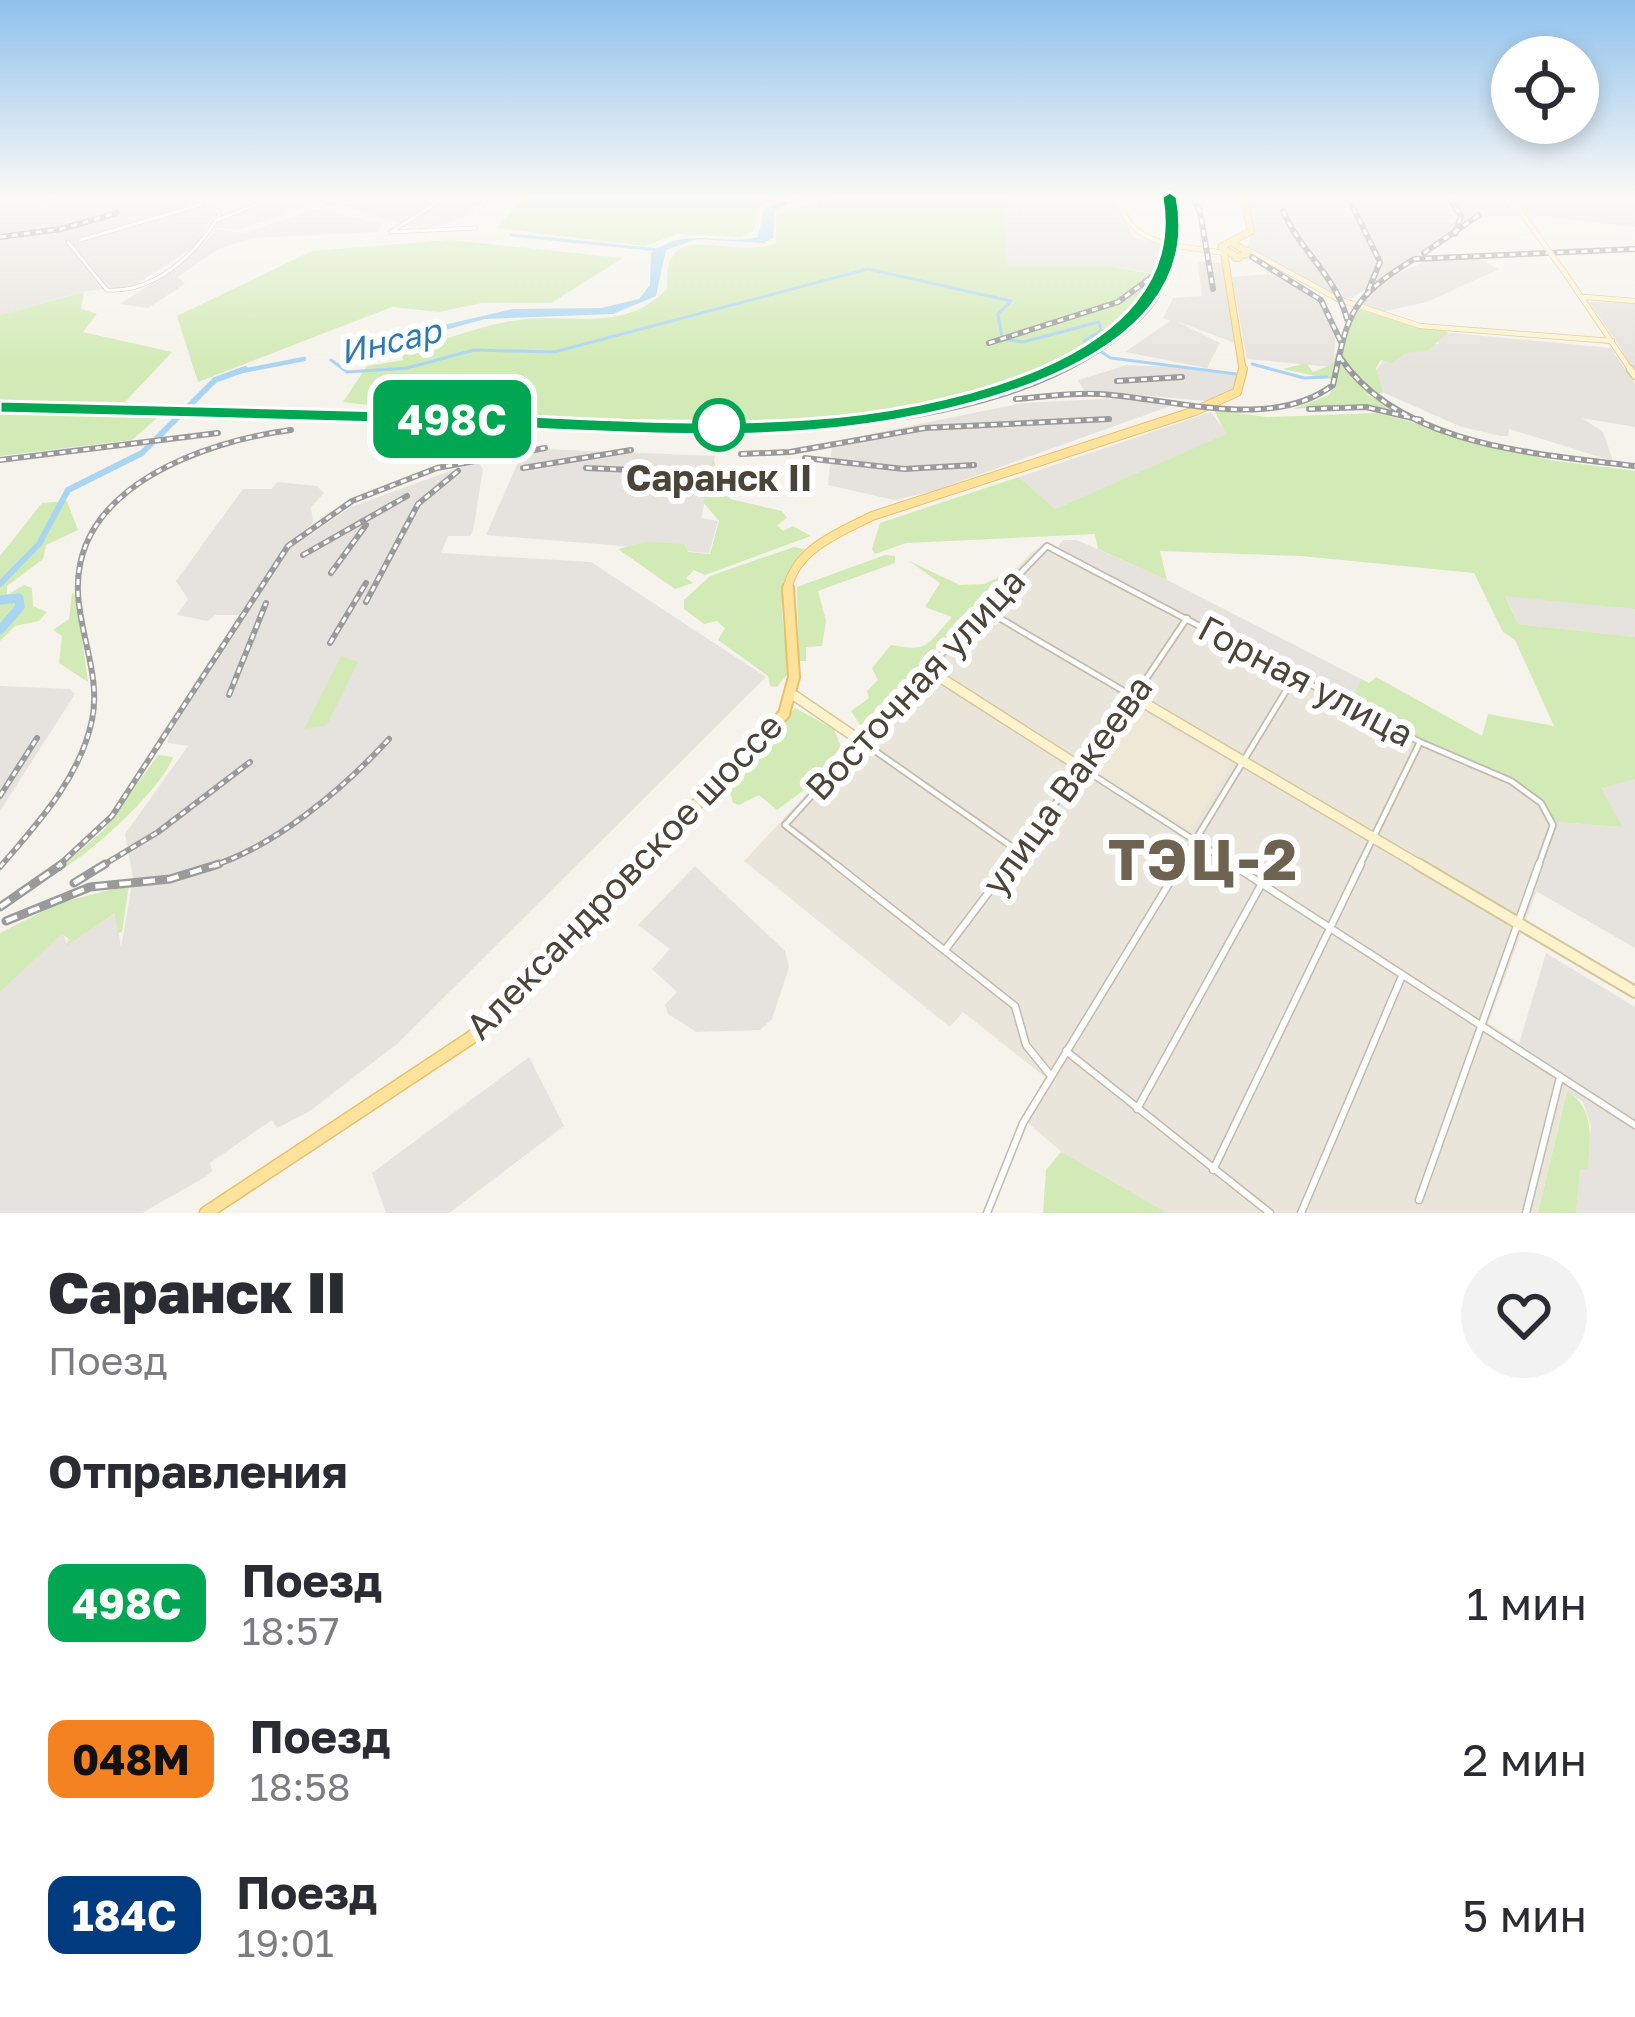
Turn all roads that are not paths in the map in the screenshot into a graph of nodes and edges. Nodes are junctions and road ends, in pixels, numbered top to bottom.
1 (1222, 253) edge
2 (77, 254) edge
3 (189, 254) edge
4 (1247, 254) edge
5 (1551, 254) edge
6 (1583, 297) junction
7 (1635, 302) edge
8 (1612, 340) junction
9 (1635, 376) edge
10 (1048, 546) joint
11 (985, 609) junction
12 (1187, 618) junction
13 (927, 669) junction
14 (1295, 676) junction
15 (795, 696) junction
16 (1134, 697) junction
17 (861, 741) junction
18 (1420, 742) junction
19 (1244, 763) junction
20 (1082, 768) junction
21 (1375, 840) junction
22 (1196, 842) junction
23 (1022, 853) junction
24 (1261, 885) junction
25 (1518, 924) junction
26 (1330, 929) junction
27 (945, 950) junction
28 (1402, 976) junction
29 (1635, 992) edge
30 (1481, 1026) junction
31 (1066, 1051) junction
32 (1051, 1076) junction
33 (1560, 1077) junction
34 (1137, 1108) junction
35 (1635, 1125) edge
36 (1213, 1170) junction
37 (1420, 1200) dead end
38 (206, 1213) edge
39 (987, 1213) edge
40 (1270, 1213) edge
41 (1300, 1213) edge
42 (1526, 1213) edge

1 - 15 main road, Александровское шоссе
2 - 3 street
4 - 8 street
5 - 6 street, bridge
6 - 7 street
6 - 8 street
8 - 9 street
10 - 11 street, Восточная улица
10 - 12 street, Горная улица
11 - 13 street, Восточная улица
11 - 16 street
12 - 14 street, Горная улица
12 - 16 street, улица Вакеева
13 - 17 street, Восточная улица
13 - 20 street
14 - 18 street, Горная улица
14 - 19 street
15 - 17 street
15 - 38 main road, Александровское шоссе
16 - 19 street
16 - 20 street, улица Вакеева
17 - 23 street
17 - 27 street, Восточная улица
18 - 21 street
18 - 25 street, Горная улица
19 - 21 street
19 - 22 street
20 - 22 street
20 - 23 street, улица Вакеева
21 - 25 street
21 - 26 street
22 - 24 street
22 - 31 street
23 - 27 street, улица Вакеева
24 - 26 street
24 - 34 street
25 - 29 street
25 - 30 street
26 - 28 street
26 - 36 street
27 - 32 street
28 - 30 street
28 - 41 street
30 - 33 street
30 - 37 street
31 - 32 street
31 - 34 street
32 - 39 street
33 - 35 street
33 - 42 street
34 - 36 street
36 - 40 street

